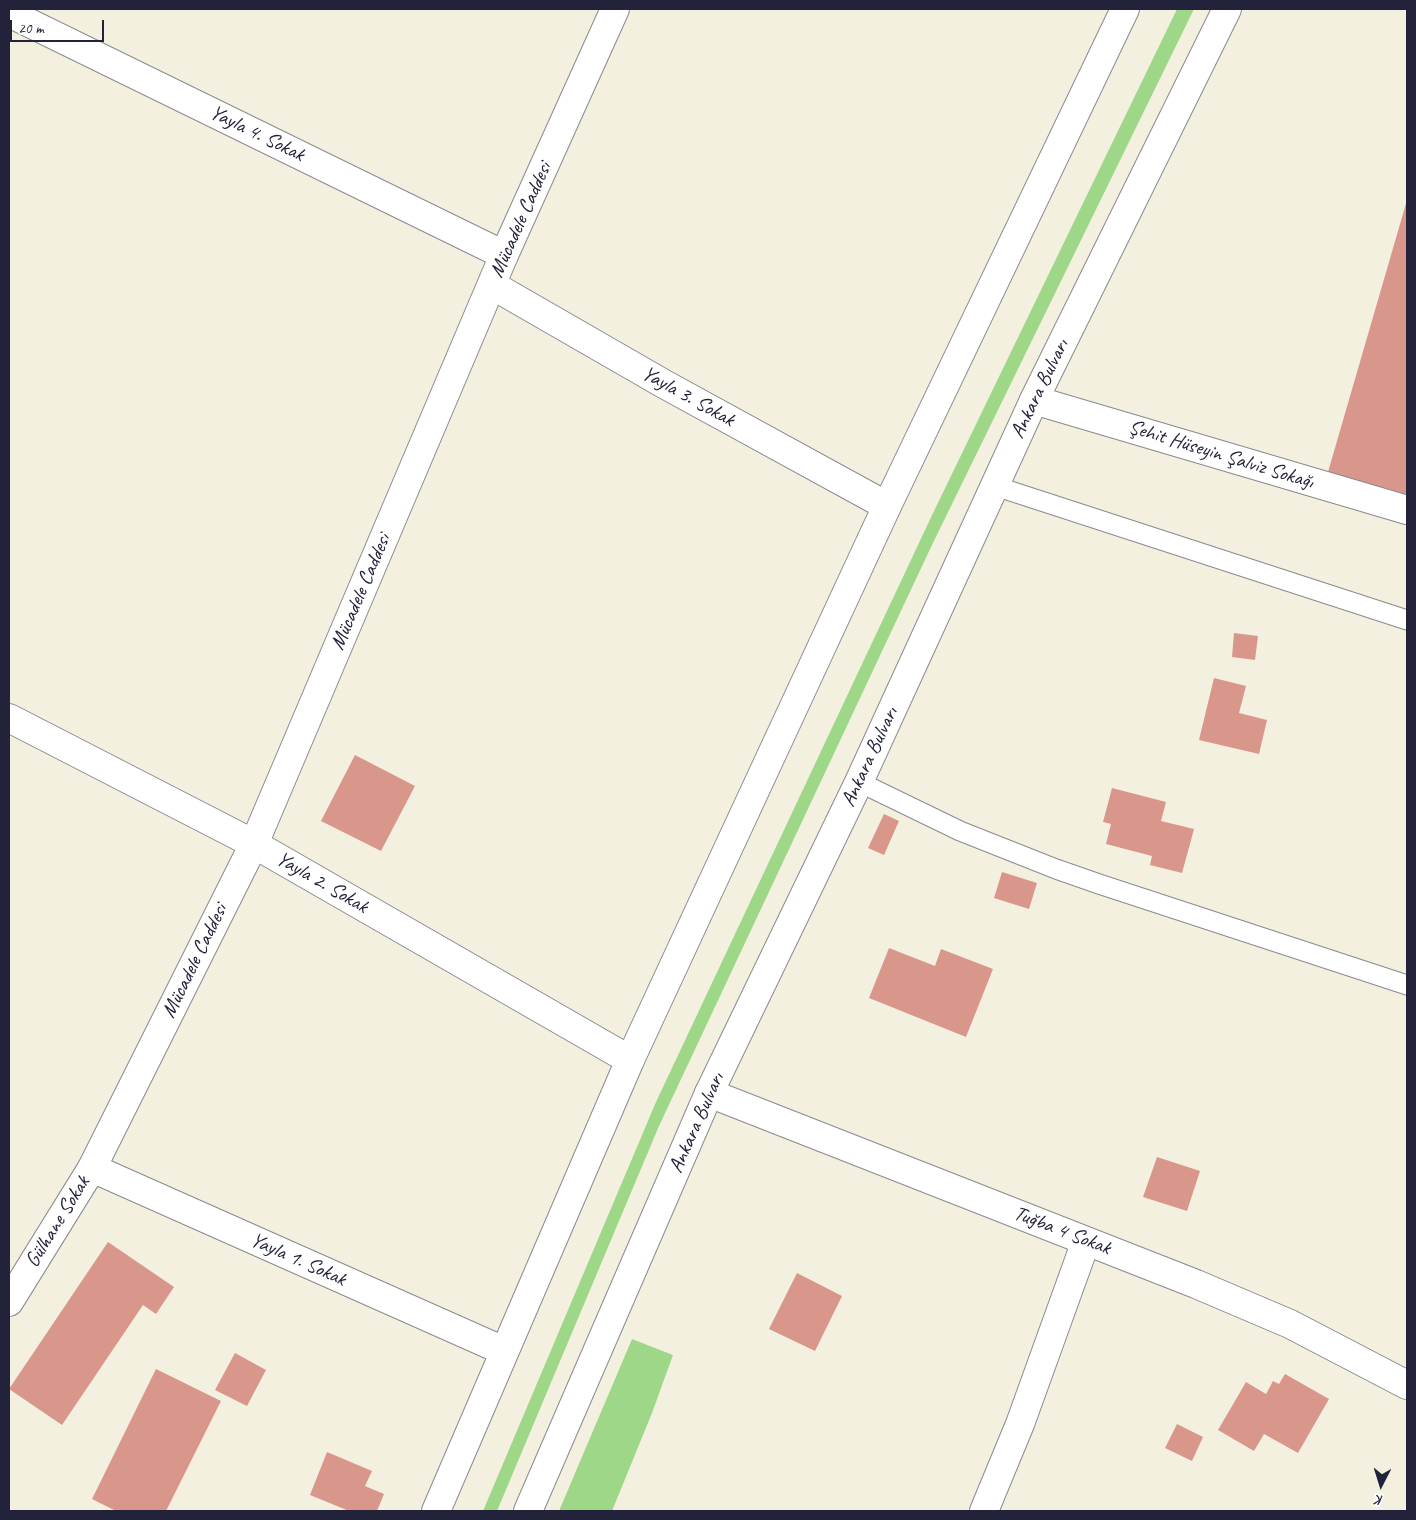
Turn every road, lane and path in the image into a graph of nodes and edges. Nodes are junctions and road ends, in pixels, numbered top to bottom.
1 (615, 9) edge
2 (1125, 9) edge
3 (1227, 9) edge
4 (9, 13) edge
5 (504, 255) junction
6 (492, 285) junction
7 (1034, 400) junction
8 (995, 486) junction
9 (887, 506) junction
10 (1407, 510) edge
11 (1407, 620) edge
12 (9, 718) edge
13 (858, 782) junction
14 (254, 844) junction
15 (1407, 985) edge
16 (630, 1060) junction
17 (709, 1093) junction
18 (92, 1168) junction
19 (1086, 1241) junction
20 (9, 1302) edge
21 (504, 1351) junction
22 (1407, 1385) edge
23 (436, 1511) edge
24 (528, 1511) edge
25 (984, 1511) edge

1 - 5 street, Mücadele Caddesi
2 - 9 street
3 - 7 street, Ankara Bulvarı
4 - 5 street, Yayla 4. Sokak
5 - 6 street, Mücadele Caddesi
6 - 9 street, Yayla 3. Sokak
6 - 14 street, Mücadele Caddesi
7 - 8 street, Ankara Bulvarı
7 - 10 street, Şehit Hüseyin Şalviz Sokağı
8 - 11 lane
8 - 13 street, Ankara Bulvarı
9 - 16 street
12 - 14 street, Yayla 2. Sokak
13 - 15 lane
13 - 17 street, Ankara Bulvarı
14 - 16 street, Yayla 2. Sokak
14 - 18 street, Mücadele Caddesi
16 - 21 street
17 - 19 street, Tuğba 4 Sokak
17 - 24 street, Ankara Bulvarı
18 - 20 street, Gülhane Sokak
18 - 21 street, Yayla 1. Sokak
19 - 22 street, Tuğba 4 Sokak
19 - 25 street
21 - 23 street

